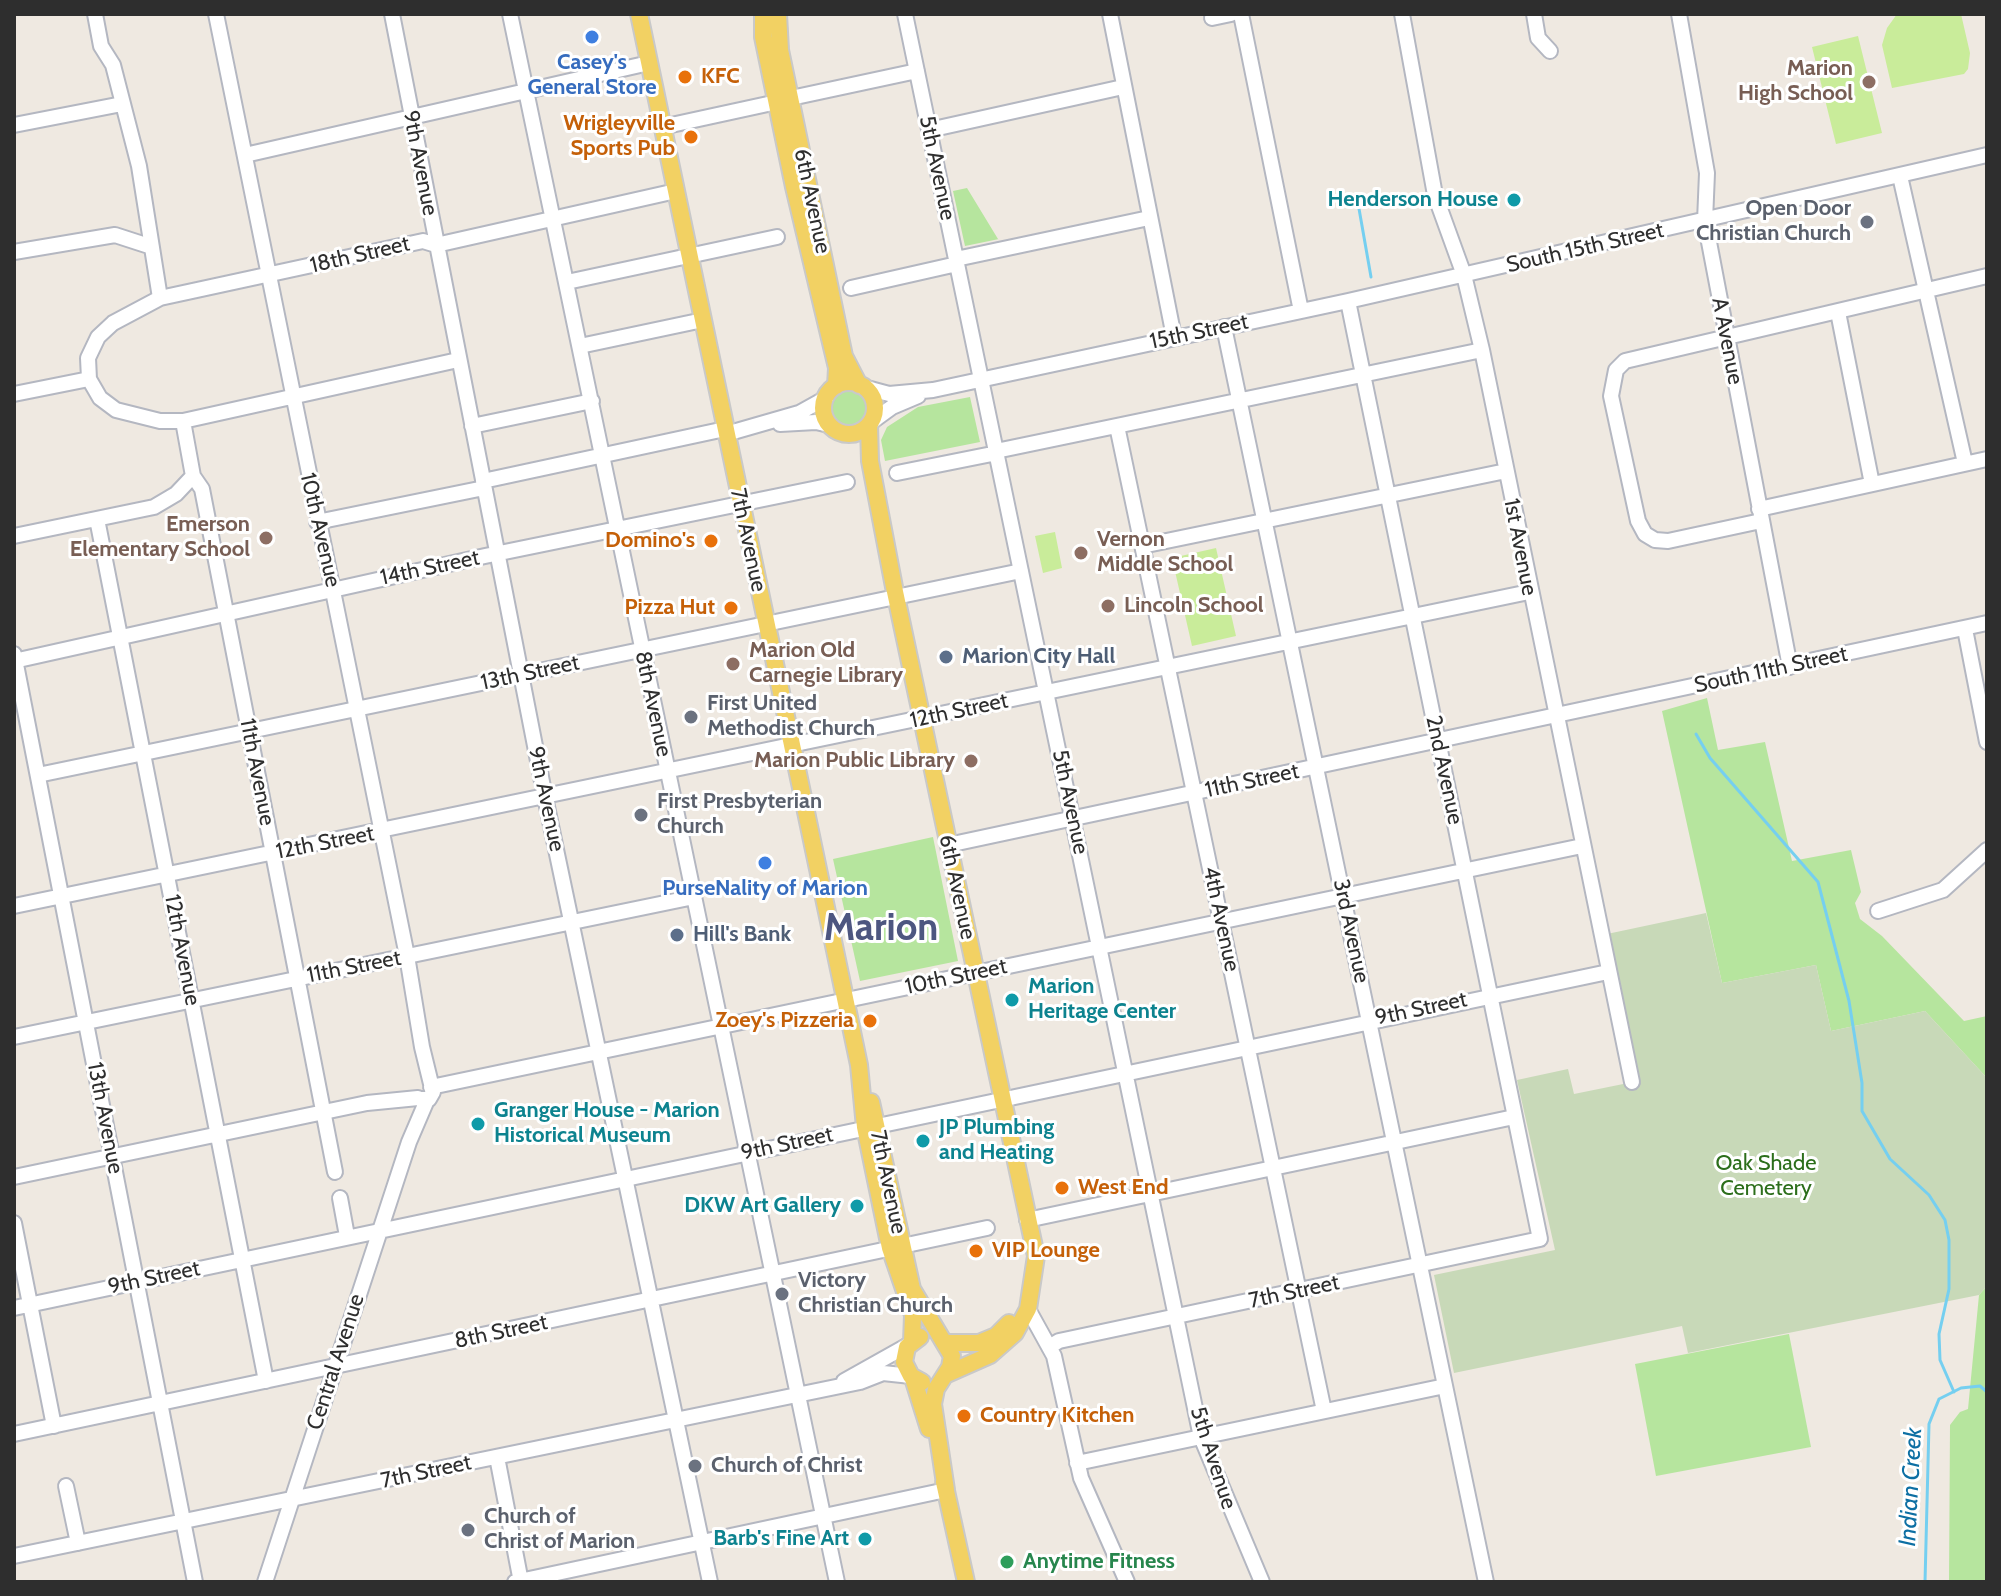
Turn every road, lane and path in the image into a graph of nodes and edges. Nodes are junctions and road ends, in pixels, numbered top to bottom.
1 (95, 14) edge
2 (216, 14) edge
3 (392, 14) edge
4 (510, 14) edge
5 (639, 14) edge
6 (763, 14) edge
7 (778, 14) edge
8 (905, 14) edge
9 (1110, 14) edge
10 (1231, 14) edge
11 (1241, 14) edge
12 (1402, 14) edge
13 (1534, 14) edge
14 (1679, 14) edge
15 (1212, 18) dead end
16 (1550, 51) dead end
17 (649, 63) junction
18 (917, 71) junction
19 (1123, 87) junction
20 (526, 90) junction
21 (784, 100) junction
22 (122, 104) junction
23 (411, 115) junction
24 (14, 125) edge
25 (662, 127) junction
26 (929, 130) junction
27 (245, 155) junction
28 (1987, 155) edge
29 (1900, 176) junction
30 (676, 191) junction
31 (553, 218) junction
32 (1149, 218) junction
33 (1705, 221) junction
34 (777, 237) dead end
35 (436, 245) junction
36 (152, 247) junction
37 (14, 252) edge
38 (689, 257) junction
39 (956, 262) junction
40 (1464, 275) junction
41 (268, 276) junction
42 (1987, 276) edge
43 (567, 282) junction
44 (851, 288) dead end
45 (1928, 291) junction
46 (160, 298) junction
47 (1348, 301) junction
48 (1301, 311) junction
49 (1838, 312) junction
50 (703, 320) junction
51 (1224, 327) junction
52 (1174, 337) junction
53 (1726, 337) junction
54 (580, 346) junction
55 (1482, 350) junction
56 (458, 360) junction
57 (1363, 375) junction
58 (981, 378) junction
59 (89, 379) junction
60 (861, 386) junction
61 (933, 390) junction
62 (831, 392) junction
63 (14, 394) edge
64 (292, 396) junction
65 (592, 401) junction
66 (1239, 401) junction
67 (183, 421) junction
68 (870, 424) junction
69 (764, 425) junction
70 (472, 426) junction
71 (1117, 426) junction
72 (832, 427) junction
73 (726, 432) junction
74 (996, 452) junction
75 (603, 456) junction
76 (1987, 459) edge
77 (1965, 463) junction
78 (1506, 471) junction
79 (897, 473) dead end
80 (193, 476) junction
81 (847, 482) dead end
82 (483, 484) junction
83 (1872, 484) junction
84 (1387, 497) junction
85 (741, 504) junction
86 (1760, 515) junction
87 (97, 519) junction
88 (1264, 521) junction
89 (317, 522) junction
90 (618, 528) junction
91 (14, 536) edge
92 (1142, 546) junction
93 (497, 554) junction
94 (888, 554) junction
95 (1021, 571) junction
96 (334, 590) junction
97 (1529, 592) junction
98 (897, 597) junction
99 (227, 615) junction
100 (1412, 616) junction
101 (1987, 623) edge
102 (766, 624) junction
103 (1965, 629) junction
104 (121, 637) junction
105 (1288, 642) junction
106 (642, 650) junction
107 (14, 658) edge
108 (1790, 667) junction
109 (1167, 668) junction
110 (521, 675) junction
111 (1047, 693) junction
112 (358, 707) junction
113 (1555, 715) junction
114 (922, 718) junction
115 (250, 731) junction
116 (1437, 741) junction
117 (1987, 742) edge
118 (792, 746) junction
119 (144, 753) junction
120 (1316, 767) junction
121 (667, 771) junction
122 (38, 775) junction
123 (1195, 793) junction
124 (545, 797) junction
125 (1073, 818) junction
126 (382, 831) junction
127 (948, 845) junction
128 (1582, 846) junction
129 (1987, 850) edge
130 (273, 853) junction
131 (1464, 871) junction
132 (168, 874) junction
133 (61, 896) junction
134 (1343, 896) junction
135 (694, 897) junction
136 (14, 906) edge
137 (1878, 911) dead end
138 (1221, 922) junction
139 (571, 923) junction
140 (1101, 947) junction
141 (407, 956) junction
142 (976, 972) junction
143 (1608, 972) junction
144 (298, 978) junction
145 (1489, 995) junction
146 (192, 1000) junction
147 (846, 1000) junction
148 (1369, 1020) junction
149 (86, 1022) junction
150 (721, 1027) junction
151 (14, 1037) edge
152 (1247, 1047) junction
153 (599, 1053) junction
154 (1126, 1072) junction
155 (1632, 1082) dead end
156 (424, 1092) junction
157 (1001, 1099) junction
158 (324, 1112) junction
159 (1514, 1117) junction
160 (871, 1126) junction
161 (218, 1133) junction
162 (1395, 1143) junction
163 (748, 1152) junction
164 (112, 1155) junction
165 (1273, 1170) junction
166 (335, 1172) dead end
167 (14, 1177) edge
168 (626, 1178) junction
169 (1151, 1194) junction
170 (340, 1198) dead end
171 (1027, 1220) junction
172 (14, 1223) edge
173 (987, 1228) dead end
174 (380, 1230) junction
175 (347, 1236) junction
176 (1540, 1239) joint
177 (896, 1247) junction
178 (242, 1259) junction
179 (1420, 1265) junction
180 (772, 1273) junction
181 (137, 1282) junction
182 (1298, 1291) junction
183 (651, 1299) junction
184 (31, 1305) junction
185 (14, 1308) edge
186 (1176, 1316) junction
187 (1019, 1320) junction
188 (943, 1341) junction
189 (911, 1343) junction
190 (1049, 1347) junction
191 (334, 1367) junction
192 (949, 1374) junction
193 (912, 1377) junction
194 (266, 1381) junction
195 (837, 1385) junction
196 (1445, 1386) junction
197 (798, 1395) junction
198 (160, 1403) junction
199 (1324, 1411) junction
200 (677, 1420) junction
201 (932, 1423) junction
202 (54, 1426) junction
203 (14, 1434) edge
204 (1201, 1437) junction
205 (497, 1457) junction
206 (1077, 1463) junction
207 (66, 1486) dead end
208 (946, 1490) junction
209 (292, 1499) junction
210 (824, 1517) junction
211 (183, 1521) junction
212 (78, 1543) junction
213 (702, 1543) junction
214 (14, 1556) edge
215 (195, 1582) edge
216 (265, 1582) edge
217 (519, 1582) edge
218 (710, 1582) edge
219 (837, 1582) edge
220 (966, 1582) edge
221 (1127, 1582) edge
222 (1262, 1582) edge
223 (1486, 1582) edge

1 - 22 street
2 - 27 street, 10th Avenue
3 - 23 street, 9th Avenue
4 - 20 street, 8th Avenue
5 - 17 main road, 7th Avenue
6 - 21 main road, 6th Avenue
7 - 21 main road, 6th Avenue
8 - 18 street, 5th Avenue
9 - 19 street
10 - 15 street
11 - 48 street
12 - 40 street, 1st Avenue
13 - 16 street
14 - 33 street, A Avenue
17 - 20 street
17 - 25 main road, 7th Avenue
18 - 21 street
18 - 26 street, 5th Avenue
19 - 26 street
19 - 32 street
20 - 23 street
20 - 31 street, 8th Avenue
21 - 25 street
21 - 60 main road, 6th Avenue
21 - 62 main road, 6th Avenue
22 - 24 street
22 - 36 street
23 - 27 street
23 - 35 street, 9th Avenue
25 - 30 main road, 7th Avenue
26 - 39 street, 5th Avenue
27 - 41 street, 10th Avenue
28 - 29 street, South 15th Street
29 - 33 street, South 15th Street
29 - 45 street
30 - 31 street, 18th Street
30 - 38 main road, 7th Avenue
31 - 35 street, 18th Street
31 - 43 street, 8th Avenue
32 - 39 street
32 - 52 street
33 - 40 street, South 15th Street
33 - 53 street, A Avenue
34 - 38 street
35 - 41 street, 18th Street
35 - 56 street, 9th Avenue
36 - 37 street
36 - 46 street
38 - 43 street
38 - 50 main road, 7th Avenue
39 - 44 street
39 - 58 street, 5th Avenue
40 - 47 street, 15th Street
40 - 55 street, 1st Avenue
41 - 46 street, 18th Street
41 - 64 street, 10th Avenue
42 - 45 street
43 - 54 street, 8th Avenue
45 - 49 street
45 - 77 street
46 - 59 street, 18th Street
47 - 48 street, 15th Street
47 - 57 street, 2nd Avenue
48 - 51 street, 15th Street
49 - 53 street
49 - 83 street
50 - 54 street
50 - 73 main road, 7th Avenue
51 - 52 street, 15th Street
51 - 66 street, 3rd Avenue
52 - 58 street, 15th Street
53 - 86 street, A Avenue
53 - 86 street
54 - 65 street, 8th Avenue
55 - 57 street
55 - 78 street, 1st Avenue
56 - 64 street
56 - 70 street, 9th Avenue
57 - 66 street
57 - 84 street, 2nd Avenue
58 - 61 street, 15th Street
58 - 74 street, 5th Avenue
59 - 63 street
59 - 67 street
60 - 61 street, 15th Street
60 - 62 main road
60 - 68 main road
61 - 68 street, 15th Street
62 - 69 street
62 - 72 main road
64 - 67 street
64 - 89 street, 10th Avenue
65 - 70 street
65 - 75 street, 8th Avenue
66 - 71 street
66 - 88 street, 3rd Avenue
67 - 80 street, 11th Avenue
68 - 72 main road
68 - 94 main road, 6th Avenue
69 - 72 street
69 - 73 street
70 - 82 street, 9th Avenue
71 - 74 street
71 - 92 street, 4th Avenue
72 - 94 main road, 6th Avenue
73 - 75 street
73 - 85 main road, 7th Avenue
74 - 79 street
74 - 95 street, 5th Avenue
75 - 82 street
75 - 90 street, 8th Avenue
76 - 77 street
77 - 83 street
78 - 84 street
78 - 97 street, 1st Avenue
80 - 87 street
80 - 99 street, 11th Avenue
81 - 85 street, 14th Street
82 - 89 street
82 - 93 street, 9th Avenue
83 - 86 street
84 - 88 street
84 - 100 street, 2nd Avenue
85 - 90 street, 14th Street
85 - 102 main road, 7th Avenue
86 - 108 street, A Avenue
87 - 91 street
87 - 104 street, 12th Avenue
88 - 92 street
88 - 105 street, 3rd Avenue
89 - 96 street, 10th Avenue
90 - 93 street, 14th Street
90 - 106 street, 8th Avenue
92 - 109 street, 4th Avenue
93 - 96 street, 14th Street
93 - 110 street, 9th Avenue
94 - 98 main road, 6th Avenue
95 - 98 street, 13th Street
95 - 111 street, 5th Avenue
96 - 99 street, 14th Street
96 - 112 street, 10th Avenue
97 - 100 street, 12th Street
97 - 113 street, 1st Avenue
98 - 102 street, 13th Street
98 - 114 main road, 6th Avenue
99 - 104 street, 14th Street
99 - 115 street, 11th Avenue
100 - 105 street, 12th Street
100 - 116 street, 2nd Avenue
101 - 103 street, South 11th Street
102 - 106 street, 13th Street
102 - 118 main road, 7th Avenue
103 - 108 street, South 11th Street
103 - 117 street
104 - 107 street, 14th Street
104 - 119 street, 12th Avenue
105 - 109 street, 12th Street
105 - 120 street, 3rd Avenue
106 - 110 street, 13th Street
106 - 121 street, 8th Avenue
107 - 122 street, 13th Avenue
108 - 113 street, South 11th Street
109 - 111 street, 12th Street
109 - 123 street, 4th Avenue
110 - 112 street, 13th Street
110 - 124 street, 9th Avenue
111 - 114 street, 12th Street
111 - 125 street, 5th Avenue
112 - 115 street, 13th Street
112 - 126 street, 10th Avenue
113 - 116 street, 11th Street
113 - 128 street, 1st Avenue
114 - 118 street, 12th Street
114 - 127 main road, 6th Avenue
115 - 119 street, 13th Street
115 - 130 street, 11th Avenue
116 - 120 street, 11th Street
116 - 131 street, 2nd Avenue
118 - 121 street, 12th Street
118 - 147 main road, 7th Avenue
119 - 122 street, 13th Street
119 - 132 street, 12th Avenue
120 - 123 street, 11th Street
120 - 134 street, 3rd Avenue
121 - 124 street, 12th Street
121 - 135 street, 8th Avenue
122 - 133 street, 13th Avenue
123 - 125 street, 11th Street
123 - 138 street, 4th Avenue
124 - 126 street, 12th Street
124 - 139 street, 9th Avenue
125 - 127 street, 11th Street
125 - 140 street, 5th Avenue
126 - 130 street, 12th Street
126 - 141 street, 10th Avenue
127 - 142 main road, 6th Avenue
128 - 131 street, 10th Street
128 - 143 street, 1st Avenue
129 - 137 street
130 - 132 street, 12th Street
130 - 144 street, 11th Avenue
131 - 134 street, 10th Street
131 - 145 street, 2nd Avenue
132 - 133 street, 12th Street
132 - 146 street, 12th Avenue
133 - 136 street, 12th Street
133 - 149 street, 13th Avenue
134 - 138 street, 10th Street
134 - 148 street, 3rd Avenue
135 - 139 street, 11th Street
135 - 150 street, 8th Avenue
138 - 140 street, 10th Street
138 - 152 street, 4th Avenue
139 - 141 street, 11th Street
139 - 153 street, 9th Avenue
140 - 142 street, 10th Street
140 - 154 street, 5th Avenue
141 - 144 street, 11th Street
141 - 156 street, 10th Avenue
142 - 147 street, 10th Street
142 - 157 main road, 6th Avenue
143 - 145 street, 9th Street
143 - 155 street, 1st Avenue
144 - 146 street, 11th Street
144 - 158 street, 11th Avenue
145 - 148 street, 9th Street
145 - 159 street, 2nd Avenue
146 - 149 street, 11th Street
146 - 161 street, 12th Avenue
147 - 150 street, 10th Street
147 - 160 main road, 7th Avenue
148 - 152 street, 9th Street
148 - 162 street, 3rd Avenue
149 - 151 street, 11th Street
149 - 164 street, 13th Avenue
150 - 153 street, 10th Street
150 - 163 street, 8th Avenue
152 - 154 street, 9th Street
152 - 165 street, 4th Avenue
153 - 156 street, 10th Street
153 - 168 street, 9th Avenue
154 - 157 street, 9th Street
154 - 169 street, 5th Avenue
156 - 158 street, 10th Street
156 - 174 street, Central Avenue
157 - 160 street, 9th Street
157 - 171 main road, 6th Avenue
158 - 161 street, 10th Street
158 - 166 street, 11th Avenue
159 - 162 street
159 - 176 street, 2nd Avenue
160 - 163 street, 9th Street
160 - 177 main road, 7th Avenue
161 - 164 street, 10th Street
161 - 178 street, 12th Avenue
162 - 165 street
162 - 179 street, 3rd Avenue
163 - 168 street, 9th Street
163 - 180 street, 8th Avenue
164 - 167 street, 10th Street
164 - 181 street, 13th Avenue
165 - 169 street
165 - 182 street, 4th Avenue
168 - 174 street, 9th Street
168 - 183 street, 9th Avenue
169 - 171 street
169 - 186 street, 5th Avenue
170 - 175 street
171 - 187 main road, 6th Avenue
172 - 184 street
173 - 177 street, 8th Street
174 - 175 street, 9th Street
174 - 191 street, Central Avenue
175 - 178 street, 9th Street
176 - 179 street, 7th Street
177 - 180 street, 8th Street
177 - 188 main road, 7th Avenue
177 - 189 main road, 7th Avenue
178 - 181 street, 9th Street
178 - 194 street, 12th Avenue
179 - 182 street, 7th Street
179 - 196 street, 3rd Avenue
180 - 183 street, 8th Street
180 - 197 street, 8th Avenue
181 - 184 street, 9th Street
181 - 198 street, 13th Avenue
182 - 186 street, 7th Street
182 - 199 street, 4th Avenue
183 - 191 street, 8th Street
183 - 200 street, 9th Avenue
184 - 185 street, 9th Street
184 - 202 street
186 - 190 street, 7th Street
186 - 204 street, 5th Avenue
187 - 188 main road
187 - 190 street
187 - 190 street
187 - 192 main road
188 - 189 main road
188 - 192 main road
189 - 193 main road
189 - 195 street, 7th Street
190 - 206 street
191 - 194 street, 8th Street
191 - 209 street, Central Avenue
192 - 193 main road
192 - 201 main road
193 - 195 street, 7th Street
193 - 201 main road
194 - 198 street, 8th Street
195 - 197 street, 7th Street
196 - 199 street
196 - 223 street, 3rd Avenue
197 - 200 street, 7th Street
197 - 210 street, 8th Avenue
198 - 202 street, 8th Street
198 - 211 street, 13th Avenue
199 - 204 street
200 - 205 street, 7th Street
200 - 213 street, 9th Avenue
201 - 208 main road
202 - 203 street, 8th Street
204 - 206 street
204 - 222 street, 5th Avenue
205 - 209 street, 7th Street
205 - 217 street
206 - 221 street
207 - 212 street
208 - 210 street
208 - 220 main road
209 - 211 street, 7th Street
209 - 216 street, Central Avenue
210 - 213 street
210 - 219 street, 8th Avenue
211 - 212 street, 7th Street
211 - 215 street, 13th Avenue
212 - 214 street, 7th Street
213 - 217 street
213 - 218 street, 9th Avenue

